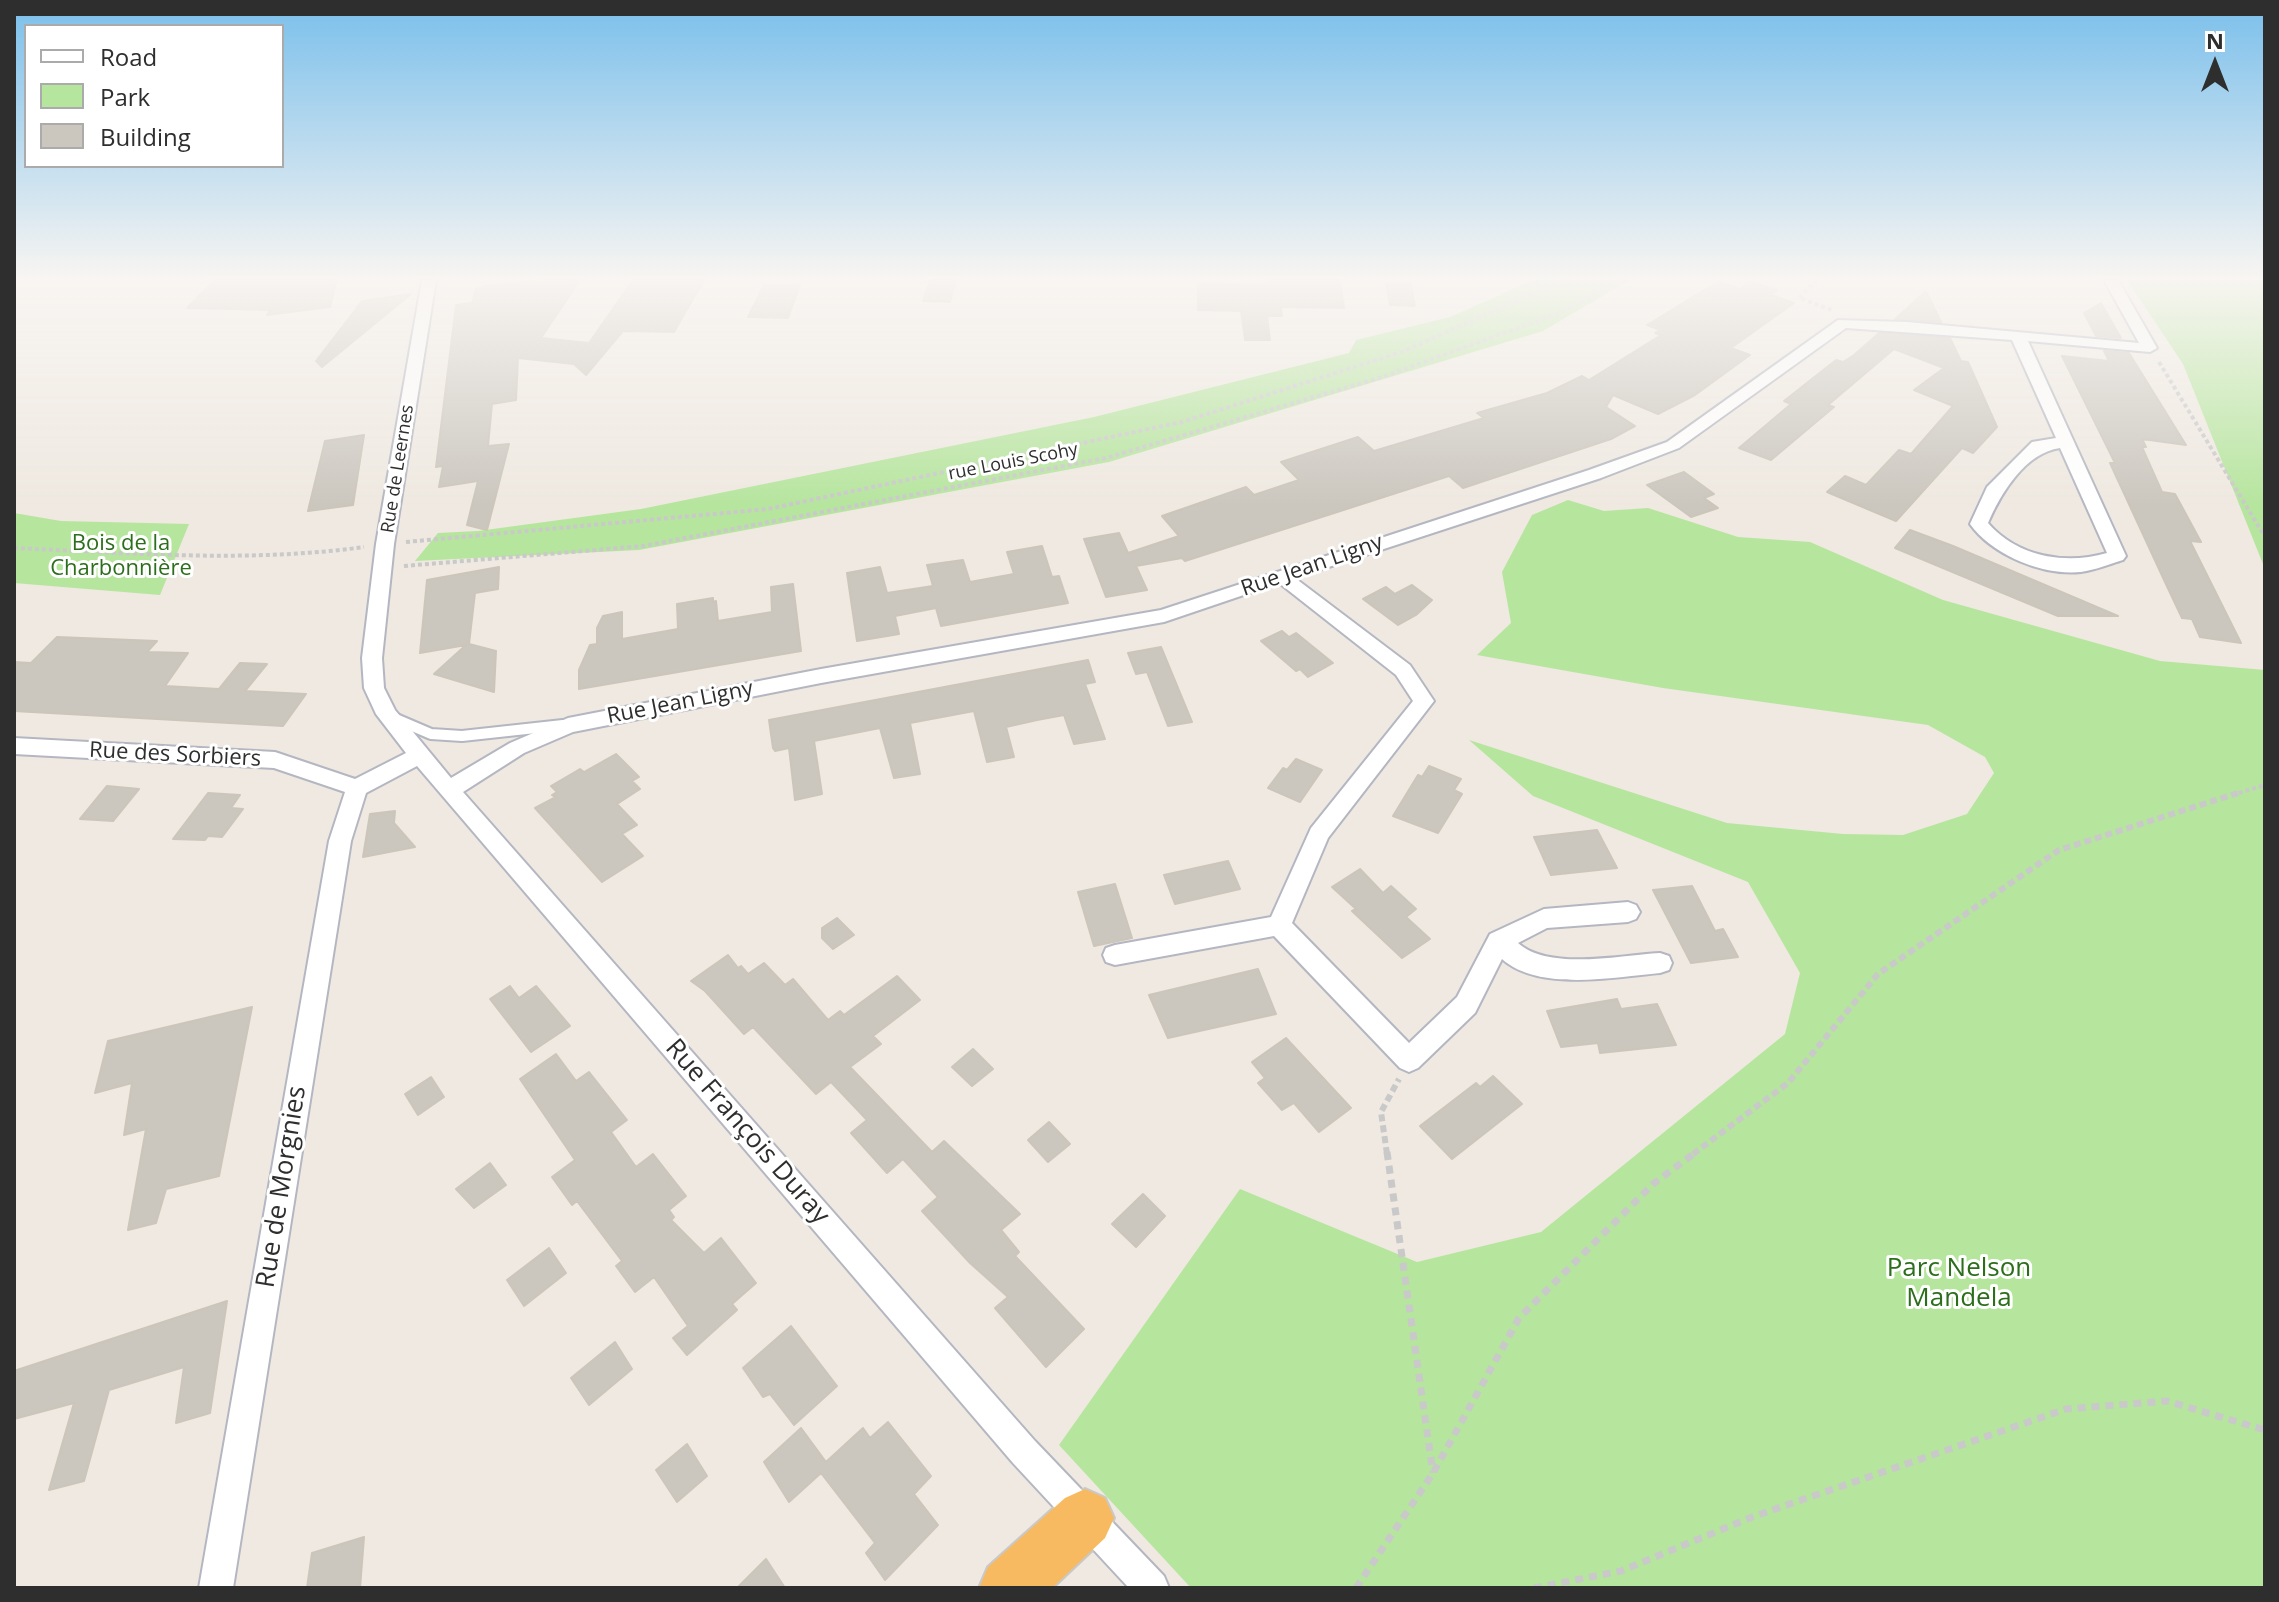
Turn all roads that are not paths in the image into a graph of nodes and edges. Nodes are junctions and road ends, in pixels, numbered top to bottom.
1 (417, 355) edge
2 (1796, 355) edge
3 (2026, 355) edge
4 (2065, 442) junction
5 (1281, 576) junction
6 (372, 658) joint
7 (386, 714) junction
8 (568, 725) junction
9 (14, 746) edge
10 (419, 756) junction
11 (357, 788) junction
12 (449, 790) junction
13 (1628, 912) dead end
14 (1279, 925) junction
15 (1499, 941) junction
16 (1115, 955) dead end
17 (1660, 963) dead end
18 (1085, 1518) junction
19 (216, 1588) edge
20 (1009, 1588) edge
21 (1152, 1588) edge

1 - 6 street, Rue de Leernes
2 - 5 street, Rue Jean Ligny
3 - 4 street
4 - 4 street
5 - 8 street, Rue Jean Ligny
5 - 14 street
6 - 7 street, Rue François Duray
7 - 8 lane
7 - 10 street, Rue François Duray
8 - 12 street, Rue Jean Ligny
9 - 11 street, Rue des Sorbiers
10 - 11 street
10 - 12 street, Rue François Duray
11 - 19 street, Rue de Morgnies
12 - 18 street, Rue François Duray
13 - 15 street
14 - 15 street
14 - 16 street
15 - 17 street
18 - 20 highway
18 - 21 street, Rue François Duray

